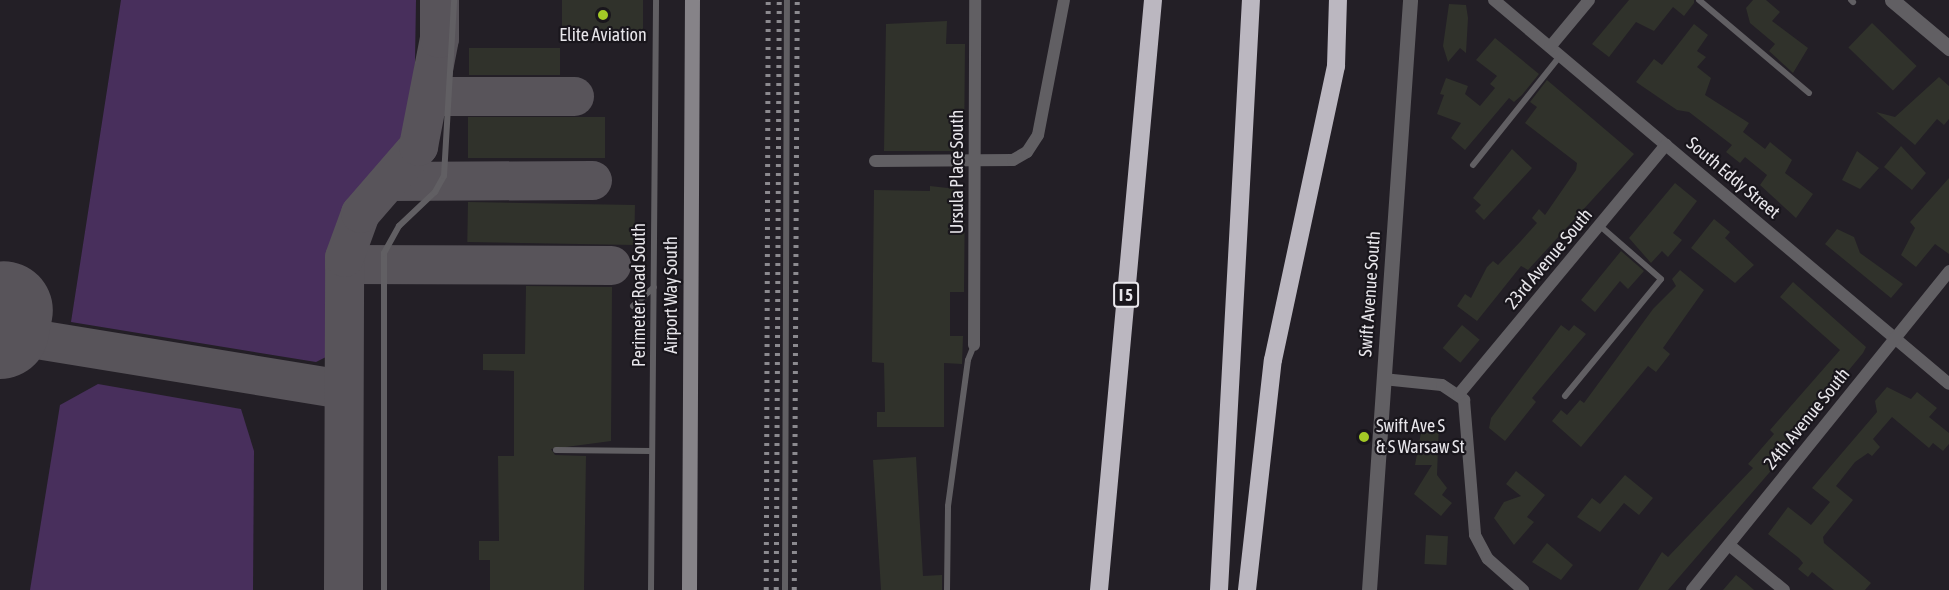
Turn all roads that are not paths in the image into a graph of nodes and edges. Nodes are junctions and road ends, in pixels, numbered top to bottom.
1 (454, 0) edge
2 (656, 0) edge
3 (692, 0) edge
4 (787, 0) edge
5 (975, 0) edge
6 (1064, 0) edge
7 (1153, 0) edge
8 (1251, 0) edge
9 (1338, 0) edge
10 (1410, 0) edge
11 (1494, 0) edge
12 (1589, 0) edge
13 (1699, 0) edge
14 (1892, 0) edge
15 (1949, 48) edge
16 (1555, 51) junction
17 (1809, 93) dead end
18 (1666, 145) junction
19 (875, 161) dead end
20 (975, 161) junction
21 (1473, 165) dead end
22 (1600, 226) junction
23 (1949, 271) edge
24 (654, 287) junction
25 (633, 306) dead end
26 (1894, 338) junction
27 (975, 345) joint
28 (1383, 379) junction
29 (1949, 384) edge
30 (1459, 394) junction
31 (1565, 396) dead end
32 (555, 450) dead end
33 (651, 451) junction
34 (1729, 545) junction
35 (384, 590) edge
36 (651, 590) edge
37 (689, 590) edge
38 (785, 590) edge
39 (947, 590) edge
40 (1099, 590) edge
41 (1219, 590) edge
42 (1247, 590) edge
43 (1369, 590) edge
44 (1523, 590) edge
45 (1692, 590) edge
46 (1784, 590) edge

1 - 35 lane
2 - 24 lane, Perimeter Road South
3 - 37 main road, Airport Way South
4 - 38 lane
5 - 20 street, Ursula Place South
6 - 20 street
7 - 40 highway, I 5
8 - 41 highway
9 - 42 highway
10 - 28 street, Swift Avenue South
11 - 16 street, South Eddy Street
12 - 16 street
13 - 17 lane
14 - 15 street
16 - 18 street, South Eddy Street
16 - 21 lane
18 - 22 street, 23rd Avenue South
18 - 26 street, South Eddy Street
19 - 20 street
20 - 27 street, Ursula Place South
22 - 30 street, 23rd Avenue South
22 - 31 lane
23 - 26 street, 24th Avenue South
24 - 25 lane
24 - 33 lane, Perimeter Road South
26 - 29 street, South Eddy Street
26 - 34 street, 24th Avenue South
27 - 39 lane
28 - 30 street
28 - 43 street, Swift Avenue South
30 - 44 street
32 - 33 lane
33 - 36 lane, Perimeter Road South
34 - 45 street, 24th Avenue South
34 - 46 street

